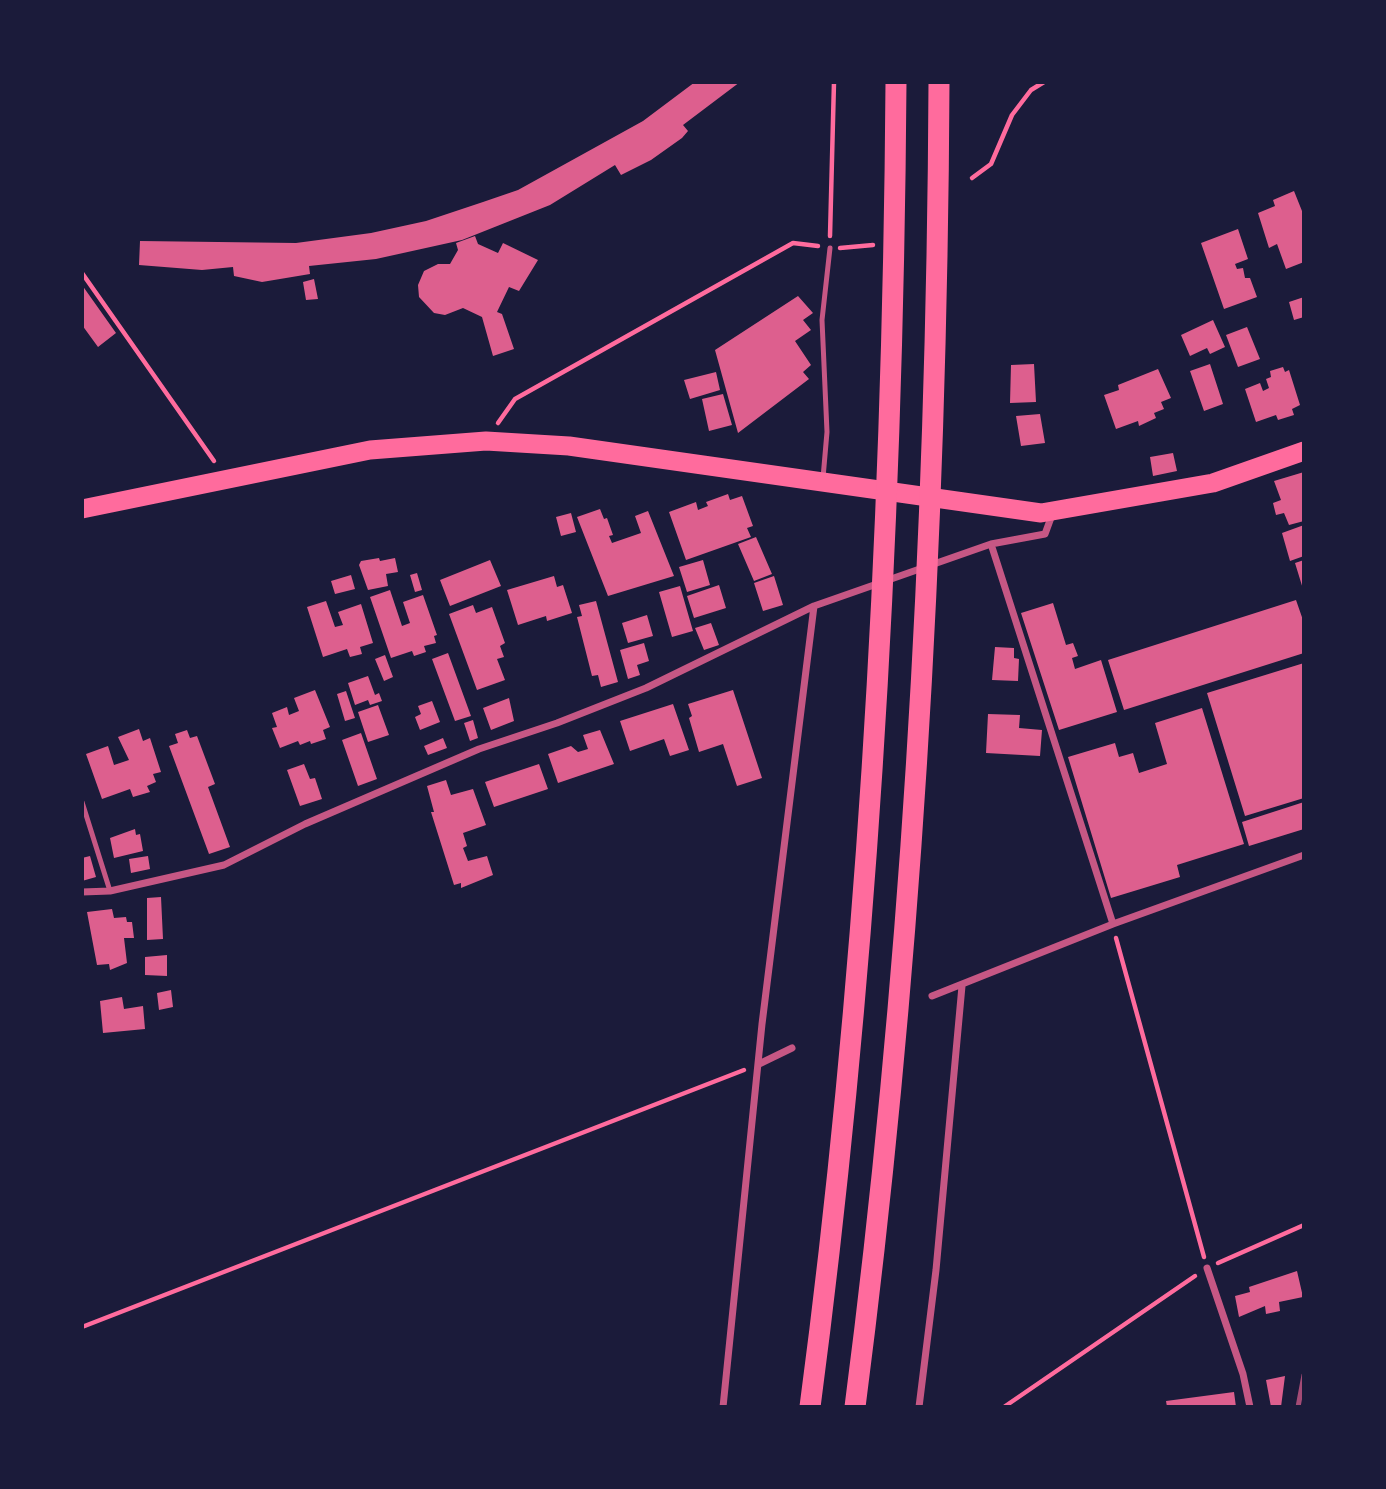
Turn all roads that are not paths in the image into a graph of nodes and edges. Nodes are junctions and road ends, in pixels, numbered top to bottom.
1 (897, 82) edge
2 (939, 82) edge
3 (830, 248) road end
4 (1304, 451) edge
5 (823, 480) junction
6 (82, 509) edge
7 (1054, 511) junction
8 (991, 544) junction
9 (814, 606) junction
10 (82, 802) edge
11 (1304, 855) edge
12 (110, 891) junction
13 (82, 892) edge
14 (1112, 924) junction
15 (962, 986) junction
16 (932, 996) dead end
17 (792, 1048) dead end
18 (759, 1064) junction
19 (1207, 1268) road end
20 (723, 1407) edge
21 (810, 1407) edge
22 (855, 1407) edge
23 (919, 1407) edge
24 (1250, 1407) edge

1 - 21 highway
2 - 22 highway
3 - 5 lane
4 - 7 highway
5 - 6 highway
5 - 7 highway
7 - 8 street
8 - 9 street
8 - 14 street
9 - 12 street
9 - 18 street
10 - 12 lane
11 - 14 street
12 - 13 street
14 - 15 street
15 - 16 street
15 - 23 street
17 - 18 street
18 - 20 street
19 - 24 street

